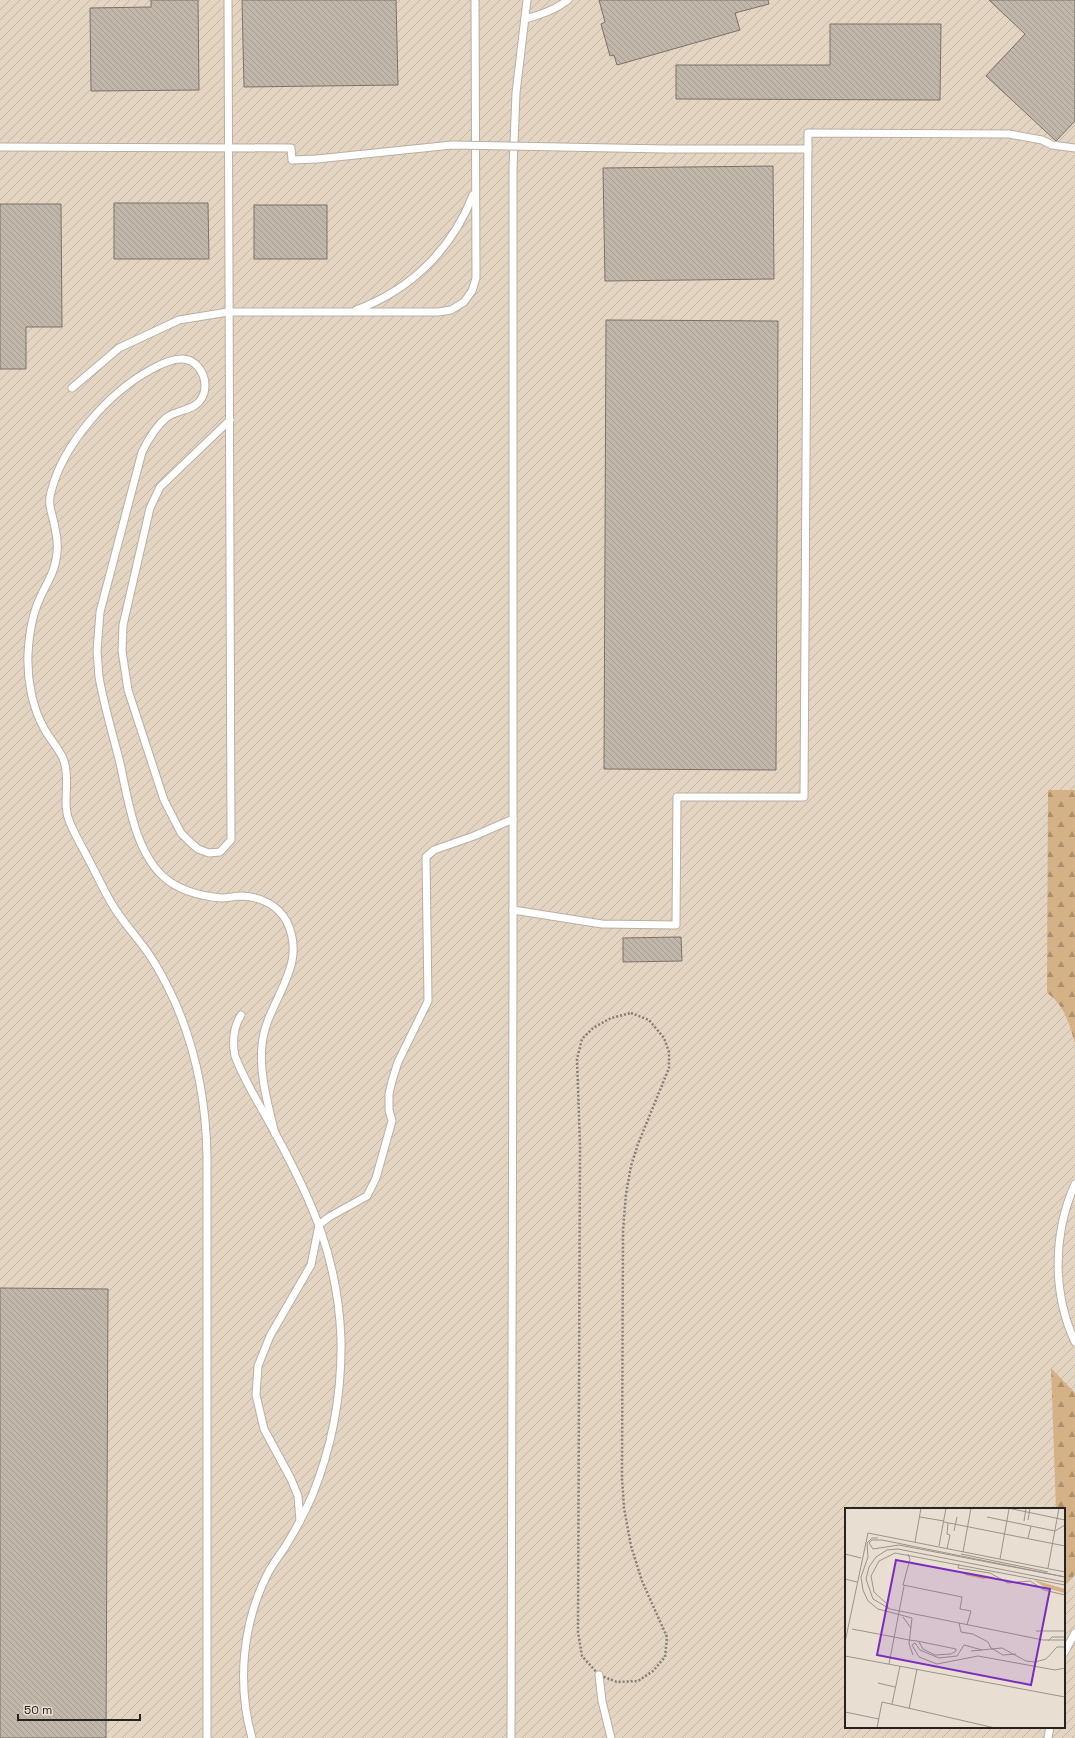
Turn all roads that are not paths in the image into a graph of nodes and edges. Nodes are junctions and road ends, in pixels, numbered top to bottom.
1 (228, 0) edge
2 (475, 0) edge
3 (527, 0) edge
4 (568, 0) edge
5 (524, 19) junction
6 (0, 147) edge
7 (229, 148) junction
8 (1075, 148) edge
9 (808, 149) junction
10 (475, 191) junction
11 (352, 311) junction
12 (228, 312) junction
13 (72, 388) dead end
14 (230, 420) junction
15 (513, 819) junction
16 (513, 910) junction
17 (241, 1015) dead end
18 (276, 1134) junction
19 (1075, 1184) edge
20 (319, 1225) junction
21 (1075, 1342) edge
22 (300, 1521) junction
23 (1075, 1634) edge
24 (1065, 1651) edge
25 (599, 1675) road end
26 (1050, 1728) edge
27 (206, 1738) edge
28 (252, 1738) edge
29 (511, 1738) edge
30 (611, 1738) edge
31 (1048, 1738) edge

1 - 7 lane
2 - 10 lane
3 - 5 lane
4 - 5 lane
5 - 15 lane
6 - 7 lane
7 - 9 lane, bridge
7 - 12 lane
8 - 9 lane
9 - 16 lane
10 - 11 lane
10 - 11 lane
11 - 12 lane
12 - 13 lane
12 - 14 lane
14 - 14 lane
15 - 16 lane
15 - 20 lane
16 - 29 lane
17 - 18 lane
18 - 20 lane
18 - 27 lane
19 - 21 lane
20 - 22 lane
20 - 22 lane
22 - 28 lane
23 - 24 lane
25 - 30 lane
26 - 31 lane

